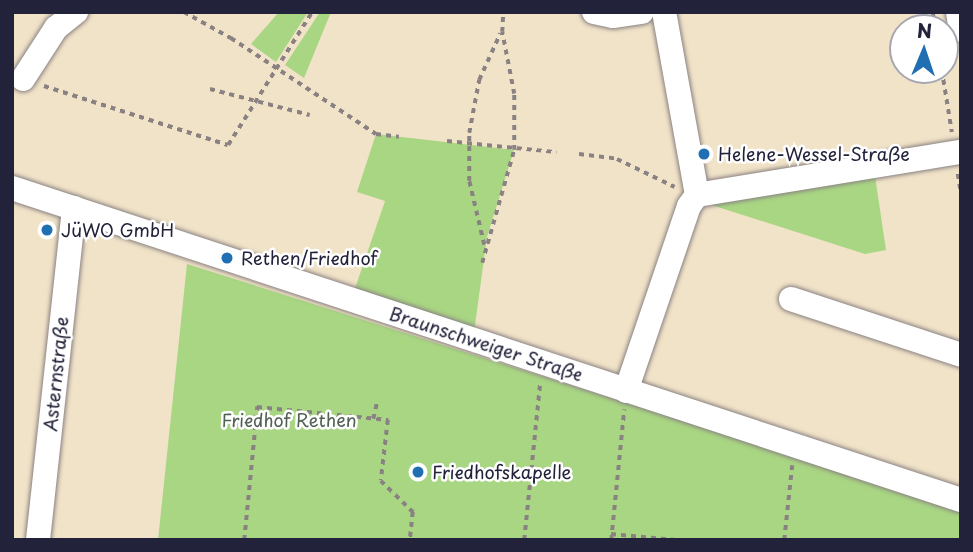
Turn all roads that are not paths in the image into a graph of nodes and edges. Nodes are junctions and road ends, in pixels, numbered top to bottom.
1 (76, 12) edge
2 (593, 12) edge
3 (642, 12) edge
4 (664, 12) edge
5 (958, 12) edge
6 (57, 20) edge
7 (961, 30) edge
8 (23, 79) road end
9 (961, 152) edge
10 (12, 188) edge
11 (697, 195) junction
12 (74, 208) junction
13 (791, 299) dead end
14 (961, 355) edge
15 (626, 391) junction
16 (961, 500) edge
17 (38, 540) edge

1 - 6 street
2 - 3 street
4 - 11 street
5 - 7 street
6 - 8 street
9 - 11 street
10 - 12 street, Braunschweiger Straße
11 - 15 street
12 - 15 street, Braunschweiger Straße
12 - 17 street, Asternstraße
13 - 14 street
15 - 16 street, Braunschweiger Straße

